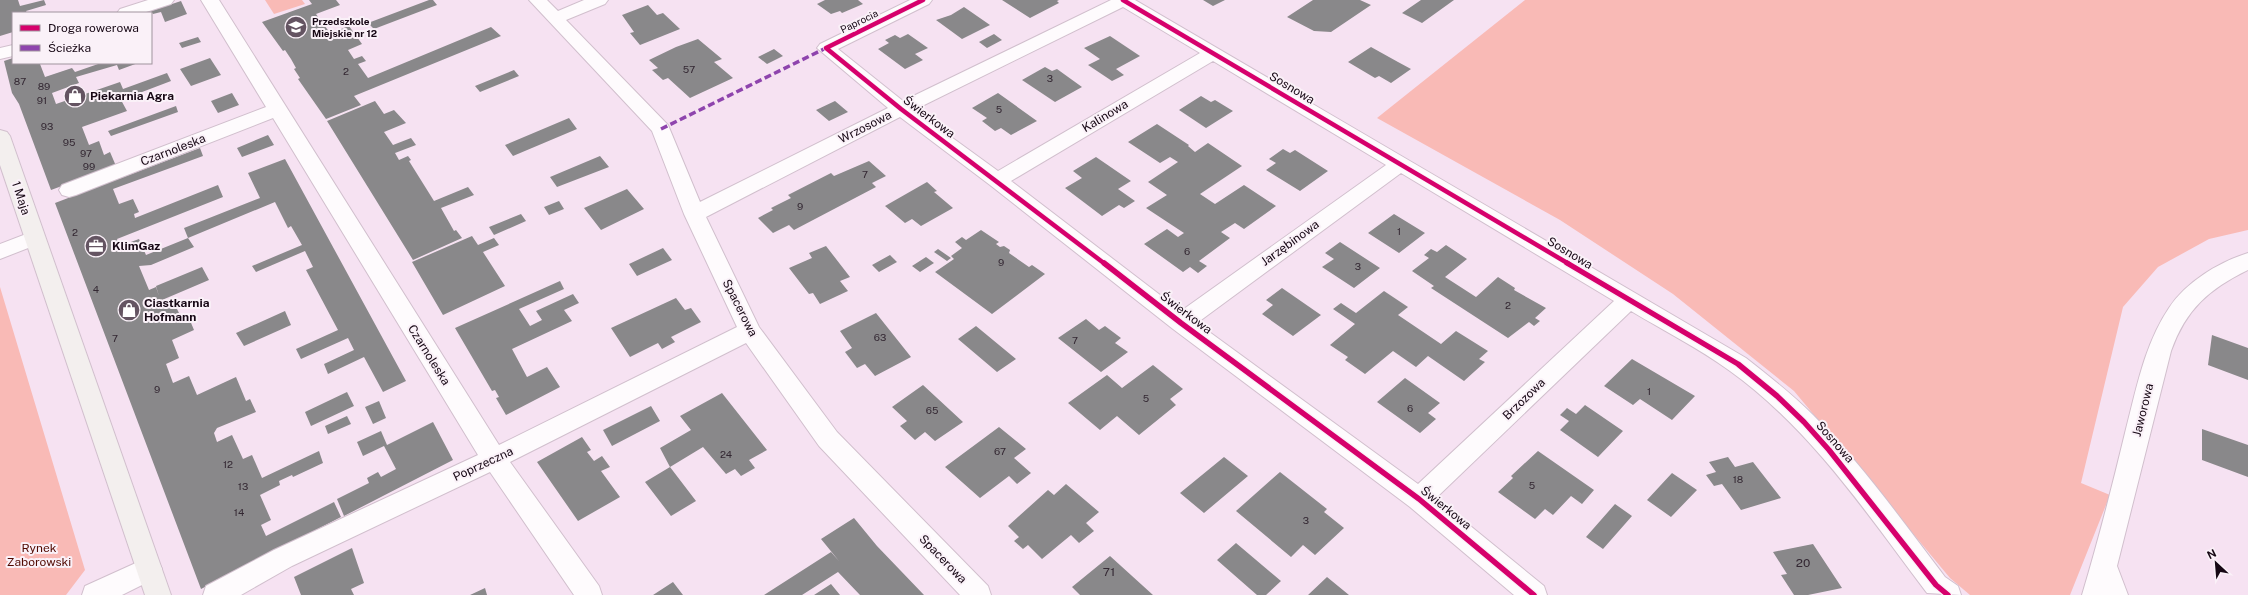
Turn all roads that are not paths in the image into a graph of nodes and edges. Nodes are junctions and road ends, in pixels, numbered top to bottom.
1 (165, 0) edge
2 (210, 0) edge
3 (538, 0) edge
4 (599, 0) edge
5 (923, 0) edge
6 (1123, 0) edge
7 (129, 12) edge
8 (555, 18) junction
9 (826, 48) joint
10 (12, 50) edge
11 (1212, 53) junction
12 (0, 54) edge
13 (278, 109) junction
14 (901, 109) junction
15 (0, 136) edge
16 (1400, 164) junction
17 (997, 180) junction
18 (69, 190) dead end
19 (694, 214) junction
20 (34, 238) junction
21 (0, 252) edge
22 (2248, 261) edge
23 (1629, 300) junction
24 (1181, 323) junction
25 (750, 331) junction
26 (494, 459) junction
27 (1420, 499) junction
28 (2104, 566) junction
29 (150, 569) junction
30 (95, 595) edge
31 (158, 595) edge
32 (216, 595) edge
33 (589, 595) edge
34 (978, 595) edge
35 (1534, 595) edge
36 (1948, 595) edge
37 (2095, 595) edge
38 (2115, 595) edge

1 - 7 street
2 - 13 street, Czarnoleska
3 - 8 street, Spacerowa
4 - 8 street
5 - 9 street, Paprocia
6 - 11 street, Sosnowa
6 - 14 street, Wrzosowa
8 - 19 street, Spacerowa
9 - 14 street, Świerkowa
10 - 12 street
11 - 16 street, Sosnowa
11 - 17 street, Kalinowa
13 - 18 street, Czarnoleska
13 - 26 street, Czarnoleska
14 - 17 street, Świerkowa
14 - 19 street, Wrzosowa
15 - 20 street, 1 Maja
16 - 23 street, Sosnowa
16 - 24 street, Jarzębinowa
17 - 24 street, Świerkowa
19 - 25 street, Spacerowa
20 - 21 street
20 - 29 street
22 - 28 street, Jaworowa
23 - 27 street, Brzozowa
23 - 36 street, Sosnowa
24 - 27 street, Świerkowa
25 - 26 street, Poprzeczna
25 - 34 street, Spacerowa
26 - 32 street, Poprzeczna
26 - 33 street, Czarnoleska
27 - 35 street, Świerkowa
28 - 37 street, Jaworowa
28 - 38 street
29 - 30 street
29 - 31 street

